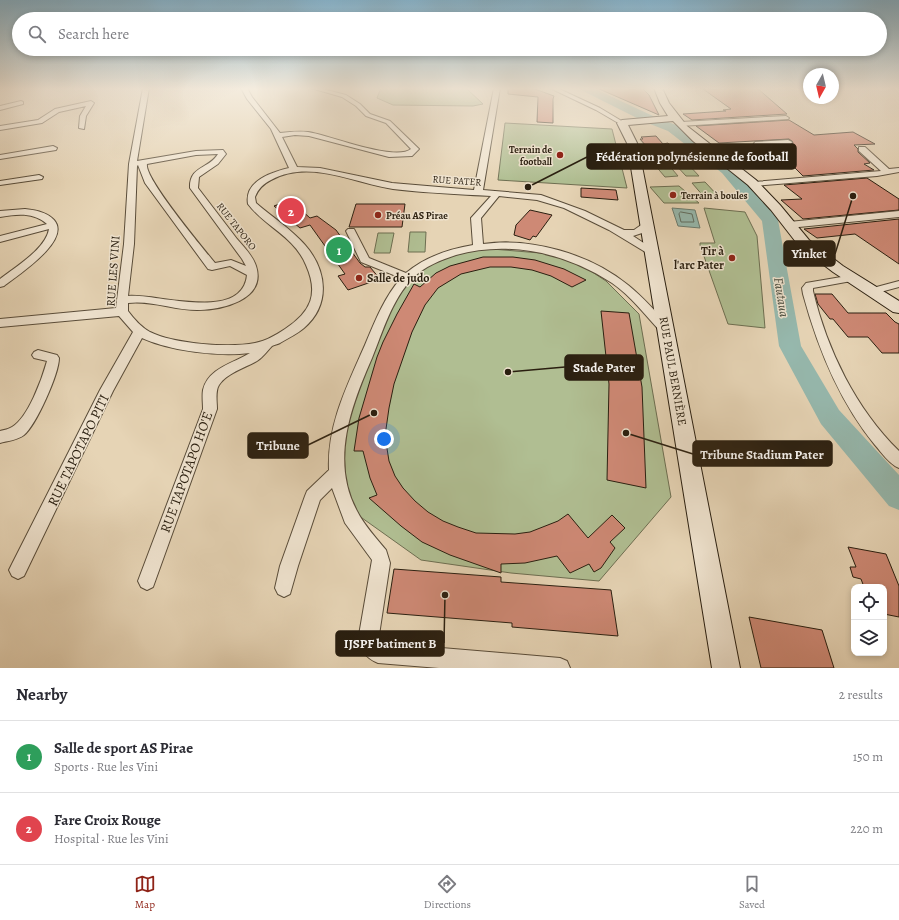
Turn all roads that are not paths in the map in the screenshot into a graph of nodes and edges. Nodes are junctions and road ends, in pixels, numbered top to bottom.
1 (44, 119) edge
2 (83, 119) edge
3 (143, 119) edge
4 (267, 119) edge
5 (380, 119) edge
6 (491, 119) edge
7 (623, 119) edge
8 (720, 119) edge
9 (673, 120) junction
10 (630, 122) junction
11 (0, 128) edge
12 (82, 128) dead end
13 (278, 135) junction
14 (788, 142) dead end
15 (53, 148) dead end
16 (862, 149) dead end
17 (0, 157) edge
18 (726, 161) junction
19 (138, 163) junction
20 (294, 169) junction
21 (899, 170) edge
22 (887, 172) junction
23 (38, 177) dead end
24 (0, 183) edge
25 (754, 184) junction
26 (478, 192) junction
27 (496, 194) junction
28 (0, 214) edge
29 (899, 214) edge
30 (53, 225) junction
31 (648, 225) junction
32 (789, 225) junction
33 (613, 229) junction
34 (351, 231) dead end
35 (0, 239) edge
36 (478, 248) junction
37 (652, 253) junction
38 (252, 273) junction
39 (408, 277) junction
40 (853, 278) junction
41 (0, 284) edge
42 (899, 284) edge
43 (873, 291) junction
44 (122, 300) junction
45 (899, 308) edge
46 (122, 312) junction
47 (0, 323) edge
48 (665, 329) junction
49 (140, 331) junction
50 (270, 342) junction
51 (38, 355) dead end
52 (0, 437) edge
53 (899, 461) edge
54 (337, 473) junction
55 (18, 570) dead end
56 (147, 582) dead end
57 (284, 588) dead end
58 (560, 668) edge
59 (726, 668) edge

1 - 11 street
2 - 12 street
3 - 19 street, RUE LES VINI
4 - 13 street
5 - 13 street
6 - 26 street
7 - 10 street
8 - 9 street
9 - 10 main road
9 - 18 main road
10 - 31 main road, RUE PAUL BERNIÈRE
13 - 20 street
14 - 18 street
15 - 17 street
16 - 22 street
18 - 25 main road
19 - 38 street
19 - 38 street, RUE TAPORO
19 - 44 street, RUE LES VINI
20 - 26 street, RUE PATER
20 - 50 street, RUE LES VINI
21 - 22 street
22 - 25 street
23 - 24 street
25 - 32 main road
26 - 27 street, RUE PATER
27 - 33 street, RUE PATER
27 - 36 street
28 - 30 street
29 - 32 street
30 - 35 street
30 - 41 street
31 - 33 street, RUE PATER
31 - 37 main road, RUE PAUL BERNIÈRE
32 - 40 main road
33 - 37 street, RUE PATER
34 - 39 street
36 - 39 street
36 - 48 street
37 - 48 main road, RUE PAUL BERNIÈRE
38 - 44 street
39 - 54 street
40 - 43 main road
40 - 53 street
42 - 43 street
43 - 45 main road
44 - 46 street, RUE LES VINI
46 - 47 street
46 - 49 street, RUE LES VINI
48 - 59 main road, RUE PAUL BERNIÈRE
49 - 50 street, RUE LES VINI
49 - 55 street, RUE TAPOTAPO PITI
50 - 56 street, RUE TAPOTAPO HO'E
51 - 52 street
54 - 57 street
54 - 58 street

